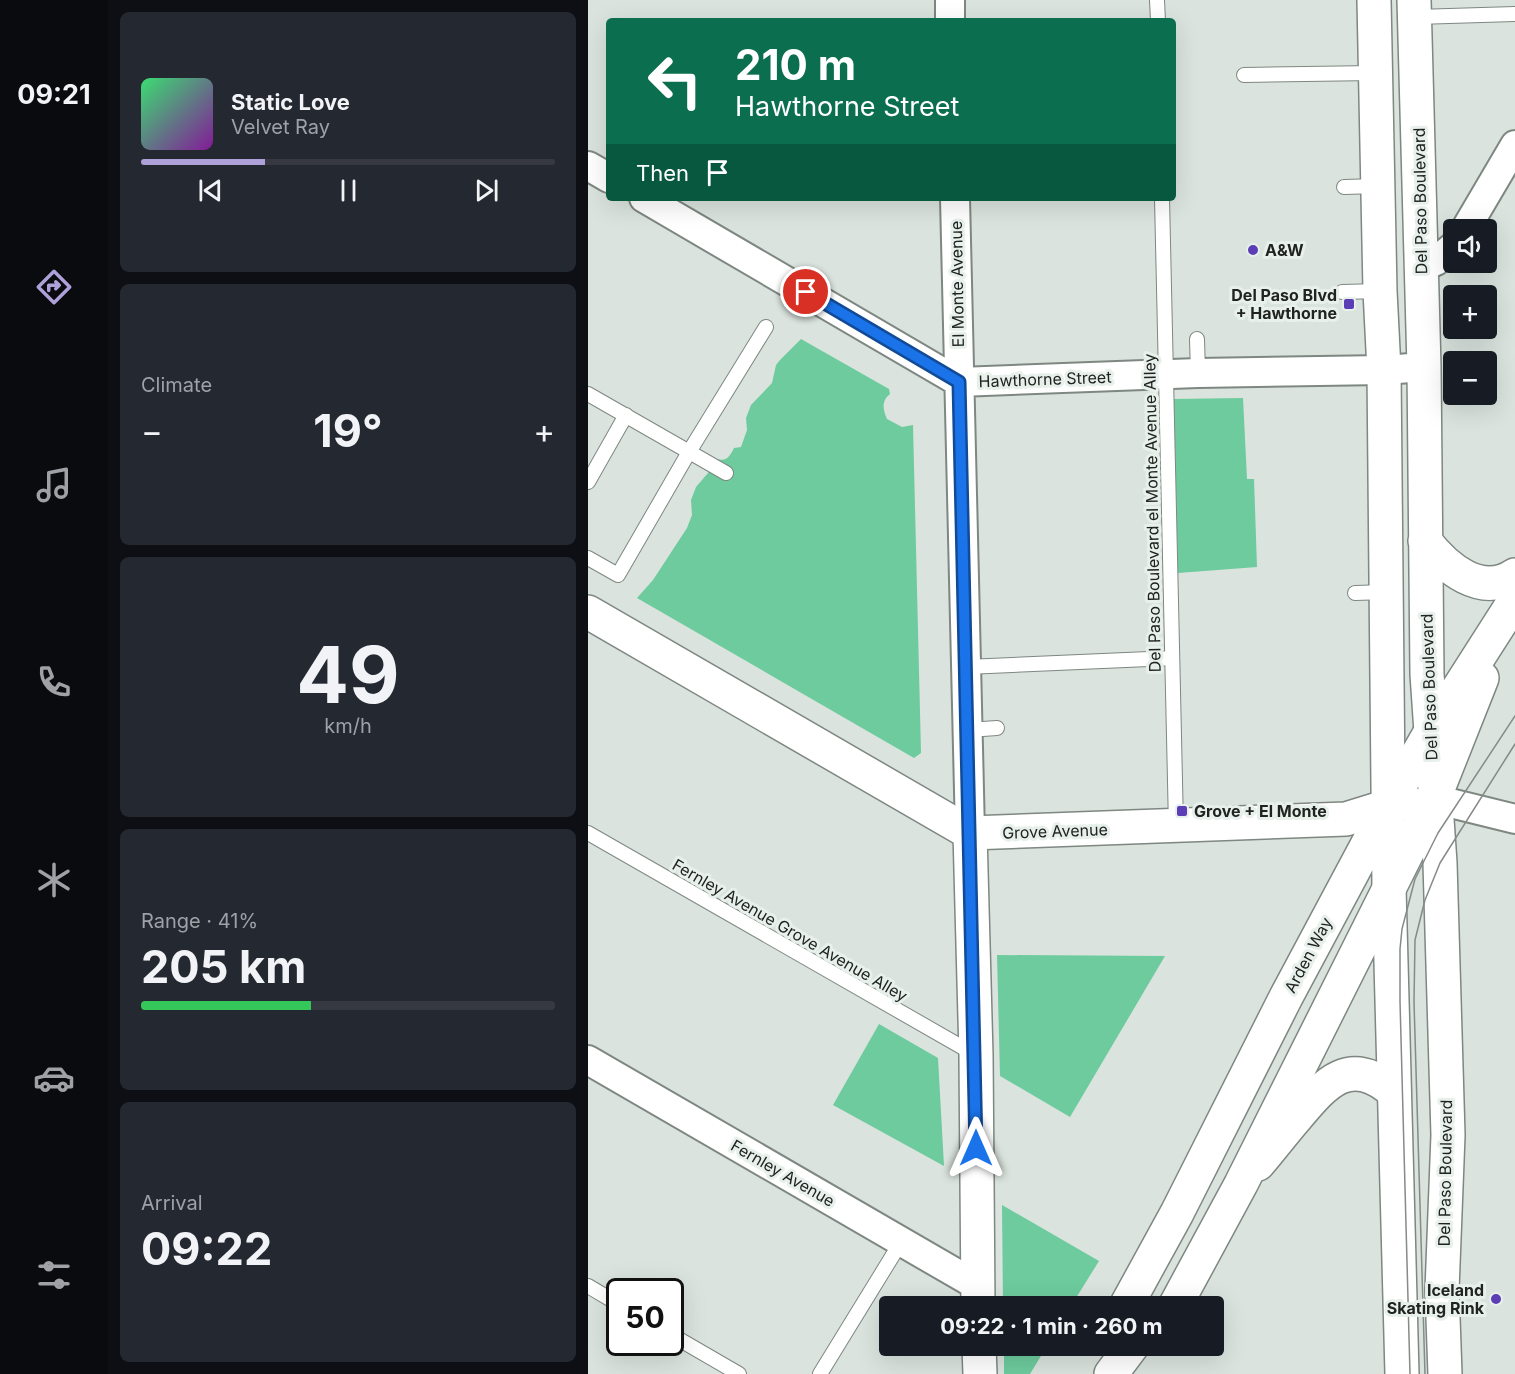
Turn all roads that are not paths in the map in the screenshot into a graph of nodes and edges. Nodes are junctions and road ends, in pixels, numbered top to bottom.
1 (950, 0) edge
2 (1157, 0) edge
3 (1374, 0) edge
4 (1415, 9) edge
5 (1515, 14) edge
6 (950, 18) edge
7 (1158, 18) edge
8 (1375, 73) junction
9 (1244, 75) dead end
10 (1515, 145) edge
11 (588, 166) edge
12 (606, 176) edge
13 (1378, 186) junction
14 (1344, 187) dead end
15 (649, 201) edge
16 (954, 201) edge
17 (1162, 201) edge
18 (1472, 219) edge
19 (1443, 255) edge
20 (1422, 267) junction
21 (1380, 291) junction
22 (1341, 292) dead end
23 (766, 327) dead end
24 (1197, 339) dead end
25 (1424, 367) junction
26 (1384, 370) junction
27 (1198, 373) junction
28 (1166, 374) junction
29 (959, 382) junction
30 (588, 394) edge
31 (626, 416) junction
32 (689, 452) junction
33 (726, 473) dead end
34 (588, 482) edge
35 (1425, 542) junction
36 (588, 558) edge
37 (1515, 574) edge
38 (1387, 592) junction
39 (1355, 593) dead end
40 (1513, 610) edge
41 (588, 612) edge
42 (1172, 658) junction
43 (966, 667) junction
44 (997, 728) dead end
45 (968, 730) junction
46 (1430, 733) junction
47 (1434, 799) junction
48 (1388, 806) junction
49 (1515, 819) edge
50 (1176, 827) junction
51 (588, 833) edge
52 (970, 833) junction
53 (1389, 888) junction
54 (976, 1055) junction
55 (588, 1060) edge
56 (1394, 1092) junction
57 (1241, 1184) junction
58 (901, 1242) junction
59 (588, 1286) edge
60 (978, 1296) edge
61 (1132, 1296) edge
62 (1180, 1296) edge
63 (606, 1297) edge
64 (684, 1342) edge
65 (979, 1356) edge
66 (1098, 1356) edge
67 (1124, 1356) edge
68 (1148, 1356) edge
69 (739, 1374) edge
70 (820, 1374) edge
71 (980, 1374) edge
72 (1087, 1374) edge
73 (1111, 1374) edge
74 (1138, 1374) edge
75 (1402, 1374) edge
76 (1445, 1374) edge

1 - 6 street
2 - 7 lane
3 - 8 main road
4 - 5 lane
4 - 20 main road, Del Paso Boulevard
8 - 9 lane
8 - 13 main road
10 - 18 street
11 - 12 street
13 - 14 lane
13 - 21 main road
15 - 29 street, Hawthorne Street
16 - 29 street, El Monte Avenue
17 - 28 lane, Del Paso Boulevard el Monte Avenue Alley
19 - 20 street
20 - 25 main road, Del Paso Boulevard
21 - 22 lane
21 - 26 main road
23 - 32 lane
24 - 27 lane
25 - 26 street, Hawthorne Street
25 - 35 main road, Del Paso Boulevard
26 - 27 street, Hawthorne Street
26 - 38 main road
27 - 28 street, Hawthorne Street
28 - 29 street, Hawthorne Street
28 - 42 lane, Del Paso Boulevard el Monte Avenue Alley
29 - 43 street, El Monte Avenue
30 - 31 lane
31 - 32 lane
31 - 34 lane
32 - 33 lane
32 - 36 lane
35 - 37 main road
35 - 46 main road, Del Paso Boulevard
38 - 39 lane
38 - 48 main road
40 - 46 main road, Arden Way
40 - 47 main road, Arden Way
41 - 52 main road
42 - 43 lane
42 - 50 lane, Del Paso Boulevard el Monte Avenue Alley
43 - 45 street, El Monte Avenue
44 - 45 lane
45 - 52 street, El Monte Avenue
46 - 47 main road, Del Paso Boulevard
46 - 48 main road, Arden Way
47 - 48 main road, Grove Avenue
47 - 49 street
47 - 53 main road, Arden Way
47 - 76 main road, Del Paso Boulevard
48 - 50 main road, Grove Avenue
48 - 53 main road
48 - 61 main road, Arden Way
50 - 52 main road, Grove Avenue
51 - 54 lane, Fernley Avenue Grove Avenue Alley
52 - 54 main road, El Monte Avenue
53 - 56 main road
53 - 57 main road, Arden Way
54 - 60 main road, El Monte Avenue
55 - 58 street, Fernley Avenue
56 - 57 main road
56 - 75 main road
57 - 62 main road, Arden Way
58 - 60 street, Fernley Avenue
58 - 70 lane
59 - 63 lane
64 - 69 lane
65 - 71 main road
66 - 72 main road
67 - 73 main road
68 - 74 main road

